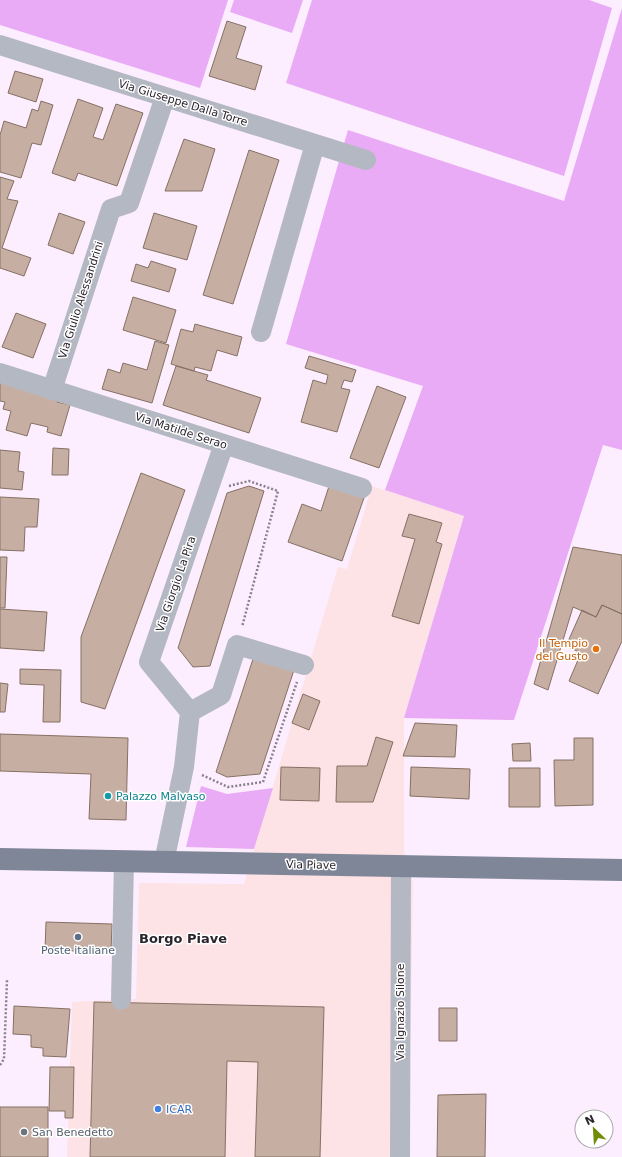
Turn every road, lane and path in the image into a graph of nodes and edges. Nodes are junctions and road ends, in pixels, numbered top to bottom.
1 (0, 45) edge
2 (165, 97) junction
3 (315, 144) junction
4 (366, 160) dead end
5 (261, 332) dead end
6 (0, 373) edge
7 (52, 390) junction
8 (224, 444) junction
9 (362, 488) dead end
10 (207, 492) junction
11 (237, 645) junction
12 (304, 665) joint
13 (190, 712) junction
14 (184, 767) junction
15 (0, 859) edge
16 (124, 861) junction
17 (164, 862) junction
18 (401, 866) junction
19 (622, 870) edge
20 (7, 980) dead end
21 (121, 1000) dead end
22 (0, 1065) edge
23 (400, 1157) edge

1 - 2 street, Via Giuseppe Dalla Torre
2 - 3 street, Via Giuseppe Dalla Torre
2 - 7 street, Via Giulio Alessandrini
3 - 4 street, Via Giuseppe Dalla Torre
3 - 5 street
6 - 7 street, Via Matilde Serao
7 - 8 street, Via Matilde Serao
8 - 9 street, Via Matilde Serao
8 - 10 street, Via Giorgio La Pira
10 - 11 path
10 - 13 street, Via Giorgio La Pira
11 - 12 street
11 - 13 street
12 - 14 path
13 - 14 street
14 - 17 street
15 - 16 main road, Via Piave
16 - 17 main road, Via Piave
16 - 21 street
17 - 18 main road, Via Piave
18 - 19 main road, Via Piave
18 - 23 street, Via Ignazio Silone
20 - 22 path

